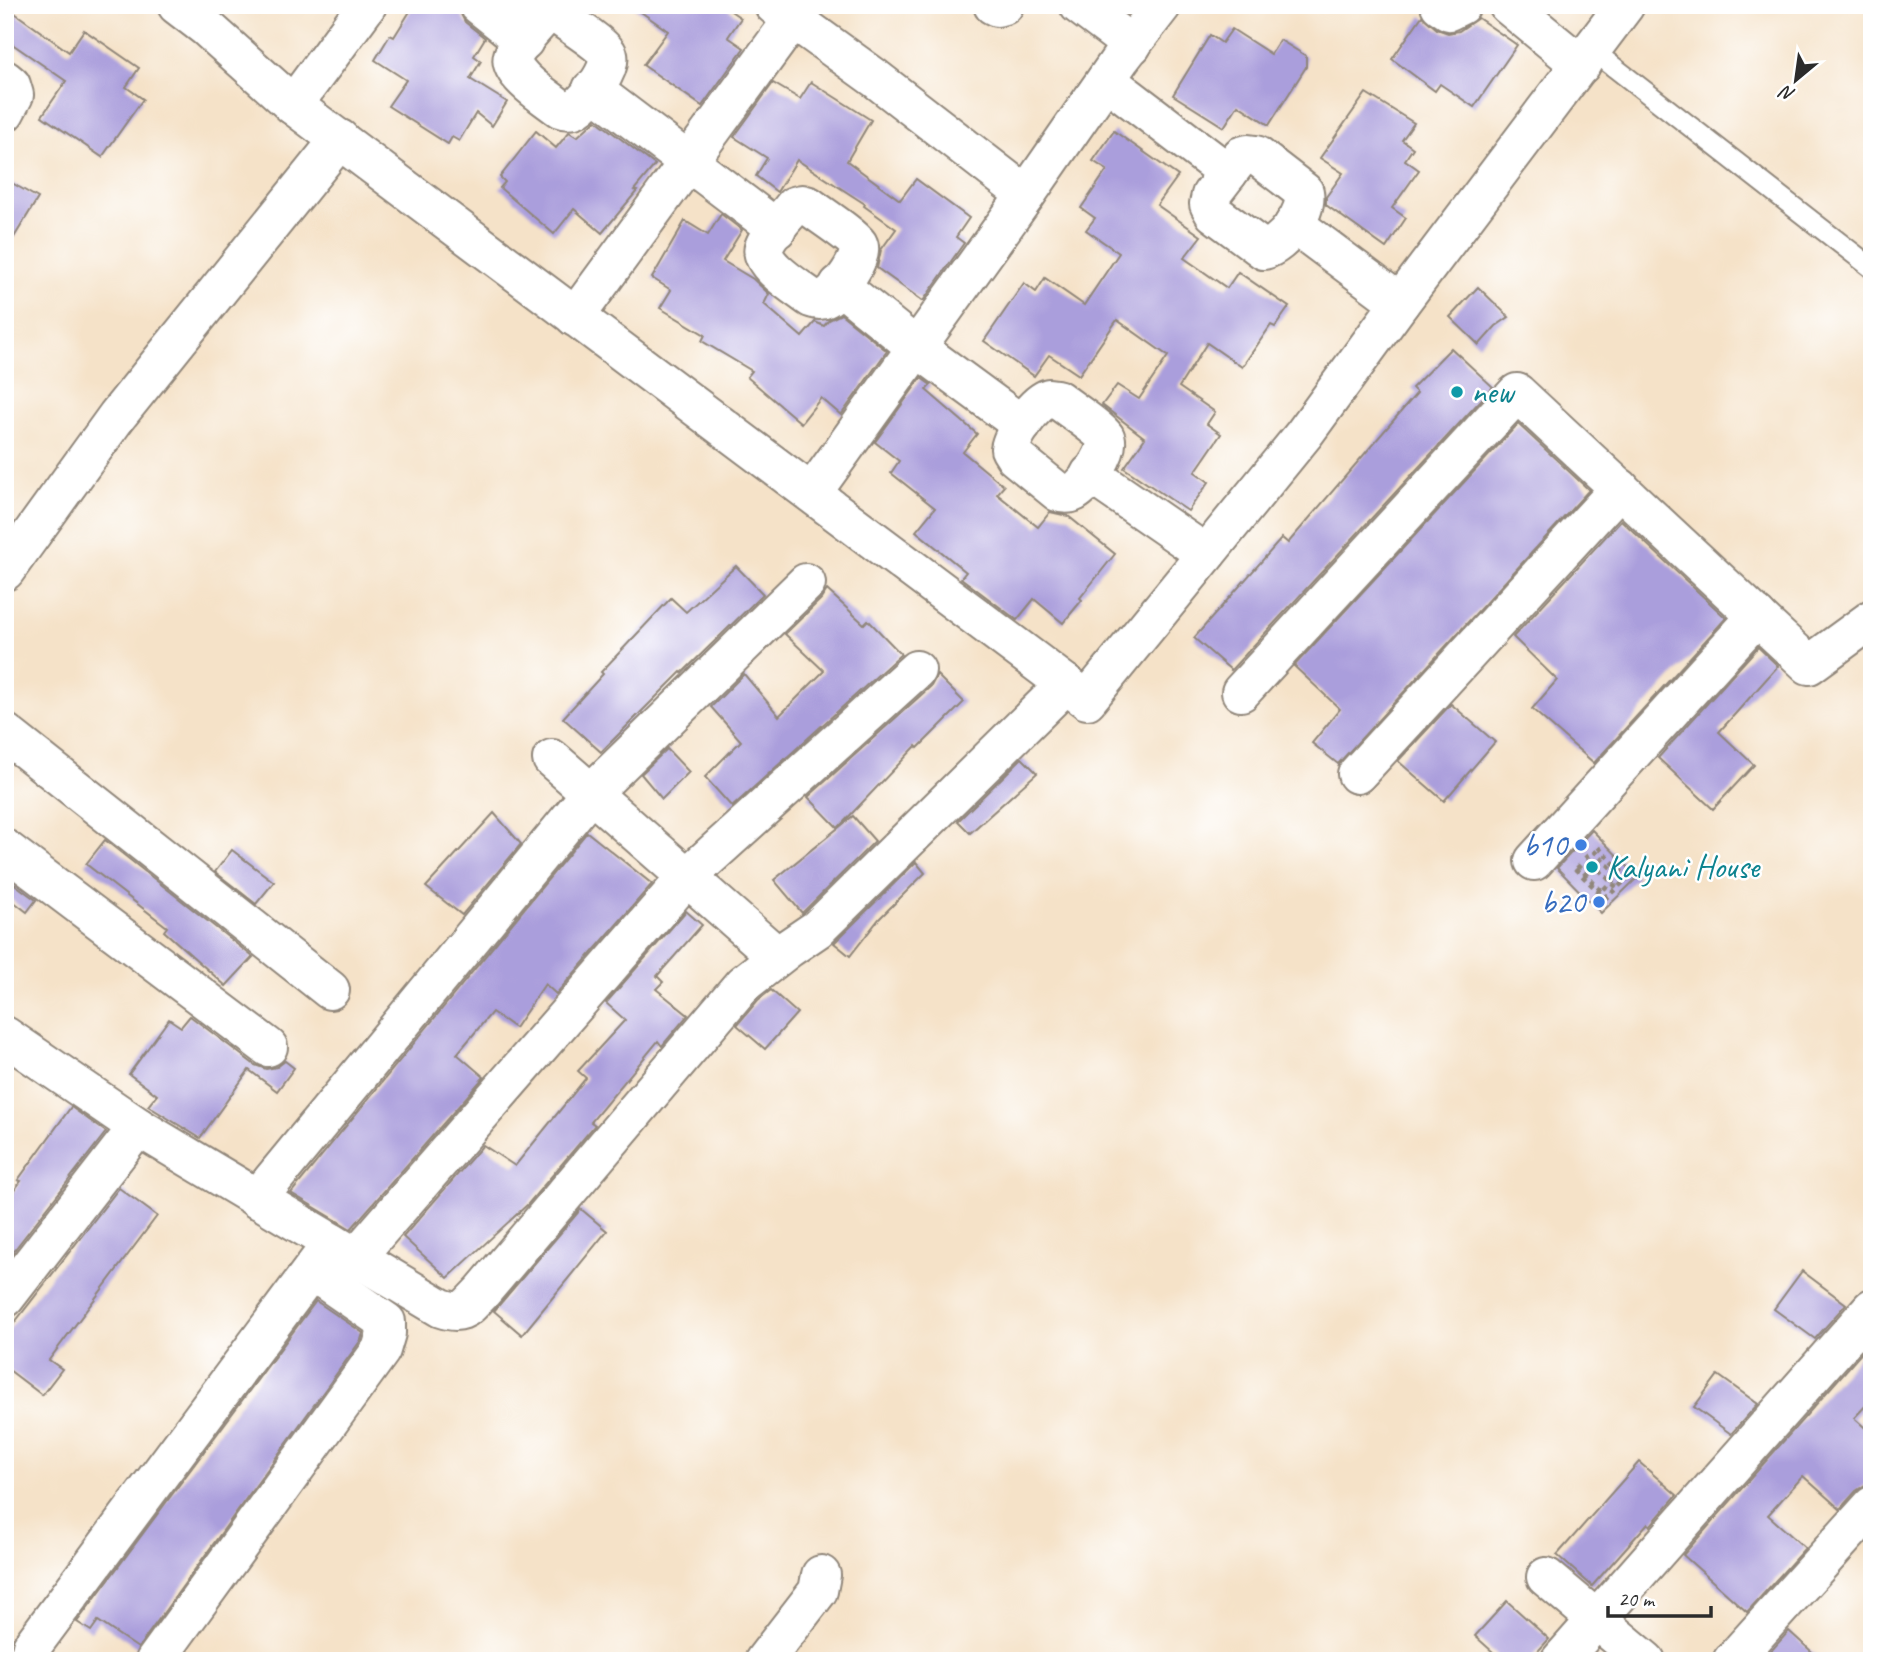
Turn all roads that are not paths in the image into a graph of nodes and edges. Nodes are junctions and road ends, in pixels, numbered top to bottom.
1 (177, 5) edge
2 (367, 5) edge
3 (479, 5) edge
4 (993, 5) edge
5 (1004, 5) edge
6 (1079, 5) edge
7 (1162, 5) edge
8 (1440, 5) edge
9 (1461, 5) edge
10 (1508, 5) edge
11 (1625, 5) edge
12 (784, 12) edge
13 (215, 17) edge
14 (524, 41) junction
15 (1132, 45) junction
16 (1586, 57) junction
17 (5, 80) edge
18 (1106, 80) junction
19 (592, 89) junction
20 (293, 105) junction
21 (5, 112) edge
22 (340, 139) junction
23 (687, 163) junction
24 (1228, 173) junction
25 (1026, 195) junction
26 (1294, 224) junction
27 (777, 229) junction
28 (1872, 268) edge
29 (839, 285) junction
30 (1400, 303) junction
31 (575, 317) junction
32 (916, 347) junction
33 (1022, 425) junction
34 (1090, 474) junction
35 (1620, 488) junction
36 (811, 493) junction
37 (1206, 554) junction
38 (5, 571) edge
39 (806, 583) dead end
40 (1756, 616) junction
41 (1872, 619) edge
42 (916, 670) dead end
43 (1066, 684) junction
44 (1241, 692) dead end
45 (5, 733) edge
46 (552, 759) dead end
47 (1357, 774) dead end
48 (591, 793) junction
49 (5, 849) edge
50 (1551, 859) road end
51 (687, 877) junction
52 (777, 956) junction
53 (330, 990) dead end
54 (5, 1036) edge
55 (268, 1047) dead end
56 (138, 1127) junction
57 (257, 1199) junction
58 (333, 1257) junction
59 (5, 1298) edge
60 (1872, 1308) edge
61 (1872, 1506) edge
62 (821, 1575) dead end
63 (1546, 1577) dead end
64 (1596, 1620) junction
65 (34, 1661) edge
66 (155, 1661) edge
67 (764, 1661) edge
68 (1560, 1661) edge
69 (1646, 1661) edge
70 (1732, 1661) edge

1 - 13 street
2 - 20 street
3 - 14 street
4 - 5 street
6 - 15 street
7 - 15 street
8 - 9 street
10 - 16 street
11 - 16 street
12 - 23 street
12 - 25 street
13 - 20 street
14 - 19 street
14 - 19 street
15 - 18 street
16 - 28 lane
16 - 30 street
17 - 21 street
18 - 24 street
18 - 25 street
19 - 23 street
20 - 22 street
22 - 31 street
22 - 38 street
23 - 27 street
23 - 31 street
24 - 26 street
24 - 26 street
25 - 32 street
26 - 30 street
27 - 29 street
27 - 29 street
29 - 32 street
30 - 37 street
31 - 36 street
32 - 33 street
32 - 36 street
33 - 34 street
33 - 34 street
34 - 37 street
35 - 40 street
35 - 44 street
35 - 47 street
36 - 43 street
37 - 43 street
39 - 48 street
40 - 41 street
40 - 50 street
42 - 51 street
43 - 52 street
45 - 53 street
46 - 48 street
48 - 51 street
48 - 57 street
49 - 55 street
51 - 52 street
51 - 58 street
52 - 58 street
54 - 56 street
56 - 57 street
56 - 59 street
57 - 58 street
58 - 65 street
58 - 66 street
60 - 64 street
61 - 70 street
62 - 67 street
63 - 64 street
64 - 68 street
64 - 69 street

